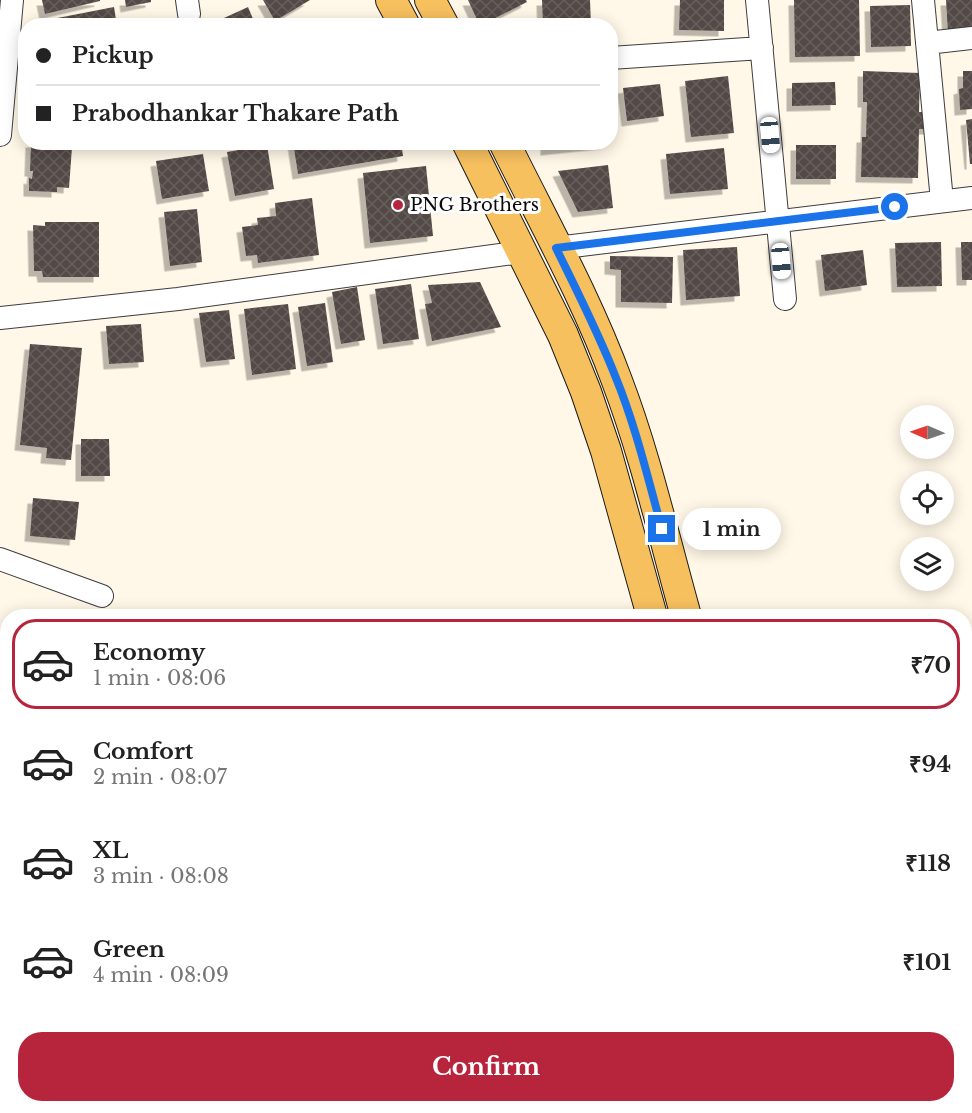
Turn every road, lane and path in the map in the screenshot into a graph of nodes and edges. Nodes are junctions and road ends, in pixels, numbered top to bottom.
1 (12, 0) edge
2 (392, 0) edge
3 (430, 0) edge
4 (757, 0) edge
5 (923, 0) edge
6 (401, 18) edge
7 (440, 18) edge
8 (972, 38) edge
9 (927, 43) junction
10 (762, 48) junction
11 (618, 57) edge
12 (0, 135) edge
13 (471, 150) edge
14 (508, 150) edge
15 (972, 198) edge
16 (942, 201) junction
17 (778, 221) junction
18 (556, 248) junction
19 (521, 252) junction
20 (785, 300) dead end
21 (0, 318) edge
22 (0, 559) edge
23 (102, 596) dead end
24 (650, 609) edge
25 (684, 609) edge

1 - 12 street
2 - 6 main road
3 - 7 main road
4 - 10 street
5 - 9 street
8 - 9 street
9 - 16 street
10 - 11 street
10 - 17 street
13 - 19 main road
14 - 18 main road
15 - 16 street
16 - 17 street
17 - 18 street
17 - 20 street
18 - 25 main road
19 - 21 street
19 - 24 main road
22 - 23 street

